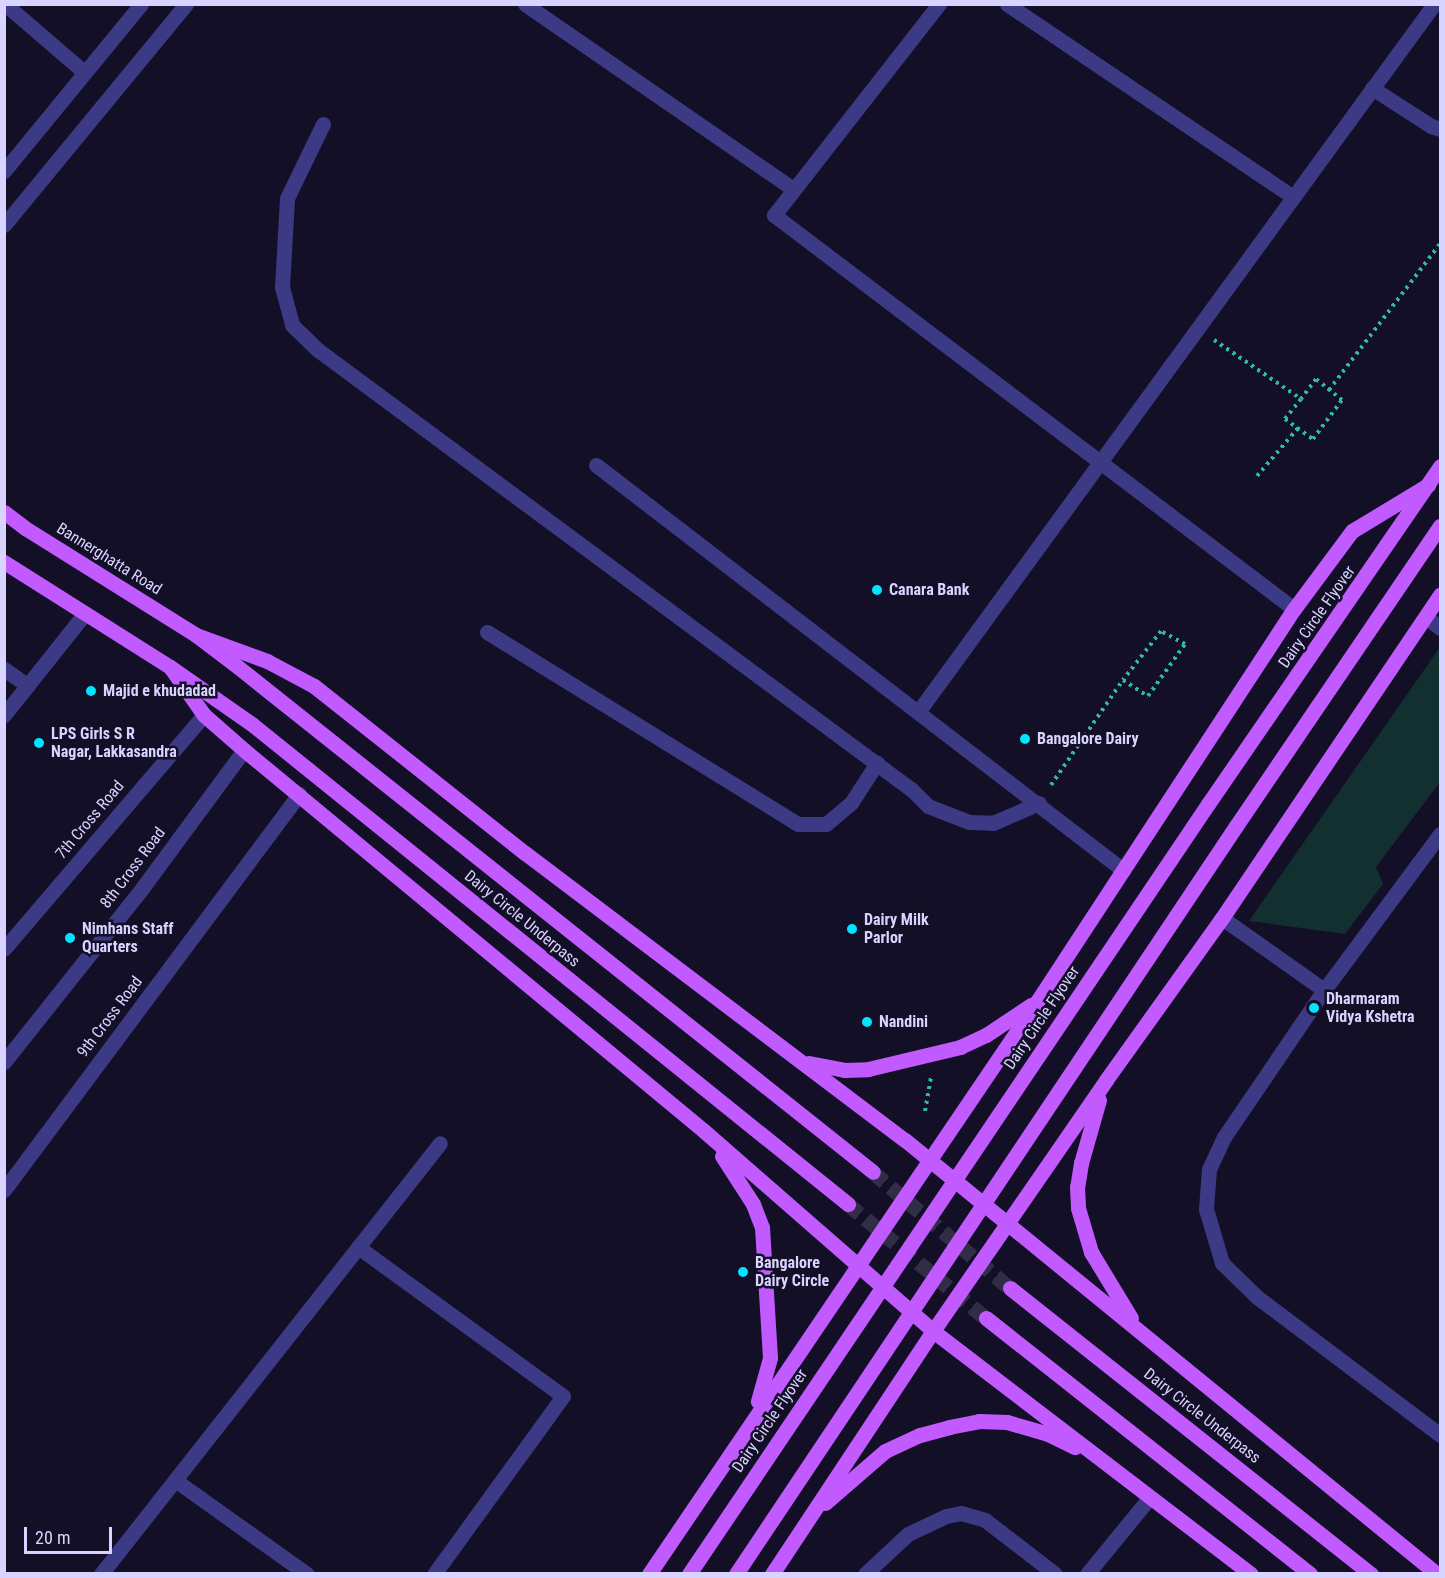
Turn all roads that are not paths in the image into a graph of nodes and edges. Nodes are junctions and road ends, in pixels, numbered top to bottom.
1 (6, 4) edge
2 (141, 4) edge
3 (186, 4) edge
4 (525, 4) edge
5 (939, 4) edge
6 (1008, 4) edge
7 (1434, 4) edge
8 (545, 10) edge
9 (84, 72) junction
10 (1372, 88) junction
11 (323, 124) dead end
12 (1440, 129) edge
13 (4, 171) edge
14 (793, 189) junction
15 (1292, 196) junction
16 (4, 225) edge
17 (1099, 461) junction
18 (596, 465) dead end
19 (1440, 466) edge
20 (1428, 485) junction
21 (4, 512) edge
22 (1440, 526) edge
23 (4, 562) edge
24 (1440, 595) edge
25 (1294, 609) junction
26 (85, 613) junction
27 (1426, 617) junction
28 (1440, 628) edge
29 (487, 632) dead end
30 (196, 635) junction
31 (170, 667) junction
32 (4, 669) edge
33 (28, 686) junction
34 (918, 712) junction
35 (4, 715) edge
36 (204, 715) junction
37 (244, 750) junction
38 (877, 763) junction
39 (299, 794) junction
40 (1039, 803) junction
41 (1440, 834) edge
42 (1123, 870) junction
43 (1222, 918) junction
44 (4, 949) edge
45 (1324, 990) junction
46 (1038, 1000) junction
47 (4, 1062) edge
48 (803, 1062) junction
49 (1106, 1080) junction
50 (704, 1131) junction
51 (440, 1143) dead end
52 (929, 1160) junction
53 (873, 1172) tunnel mouth
54 (4, 1190) edge
55 (848, 1204) tunnel mouth
56 (1009, 1223) junction
57 (358, 1247) junction
58 (856, 1266) junction
59 (1010, 1288) tunnel mouth
60 (986, 1318) tunnel mouth
61 (1136, 1327) junction
62 (933, 1331) junction
63 (753, 1418) junction
64 (1440, 1435) edge
65 (1100, 1458) junction
66 (175, 1480) junction
67 (1150, 1497) junction
68 (808, 1517) junction
69 (101, 1574) edge
70 (307, 1574) edge
71 (434, 1574) edge
72 (649, 1574) edge
73 (689, 1574) edge
74 (736, 1574) edge
75 (772, 1574) edge
76 (865, 1574) edge
77 (1055, 1574) edge
78 (1087, 1574) edge
79 (1251, 1574) edge
80 (1310, 1574) edge
81 (1371, 1574) edge
82 (1437, 1574) edge

1 - 9 street
2 - 9 street
3 - 16 street
4 - 8 street
5 - 14 street
6 - 15 street
7 - 10 street
8 - 14 street
9 - 13 street
10 - 12 street
10 - 15 street
11 - 38 street
14 - 17 street
15 - 17 street
17 - 25 street
17 - 34 street
18 - 34 street
19 - 20 main road, Dairy Circle Flyover
20 - 25 main road
20 - 73 main road, Dairy Circle Flyover, bridge
21 - 30 main road, Bannerghatta Road
22 - 74 main road, bridge
23 - 26 main road
24 - 27 main road
25 - 42 main road
26 - 31 main road
26 - 33 street
27 - 28 street
27 - 43 main road
29 - 38 street
30 - 48 main road
30 - 53 main road, Dairy Circle Underpass
31 - 36 main road
31 - 55 main road, Dairy Circle Underpass
32 - 33 street
33 - 35 street
34 - 40 street
36 - 37 main road
36 - 44 street, 7th Cross Road
37 - 39 main road
37 - 47 street, 8th Cross Road
38 - 40 street
39 - 50 main road
39 - 54 street, 9th Cross Road
40 - 42 street
41 - 45 street
42 - 46 main road
43 - 45 street
43 - 49 main road
45 - 64 street
46 - 48 main road
46 - 52 main road
48 - 52 main road
49 - 56 main road
49 - 61 main road
50 - 58 main road
50 - 63 main road
51 - 57 street
52 - 56 main road
52 - 58 main road
56 - 61 main road
56 - 62 main road
57 - 66 street
57 - 71 street
58 - 62 main road
58 - 63 main road
59 - 81 main road, Dairy Circle Underpass
60 - 80 main road
61 - 82 main road
62 - 65 main road
62 - 68 main road
63 - 72 main road
65 - 67 main road
65 - 68 main road
66 - 69 street
66 - 70 street
67 - 78 street
67 - 79 main road
68 - 75 main road
76 - 77 street

